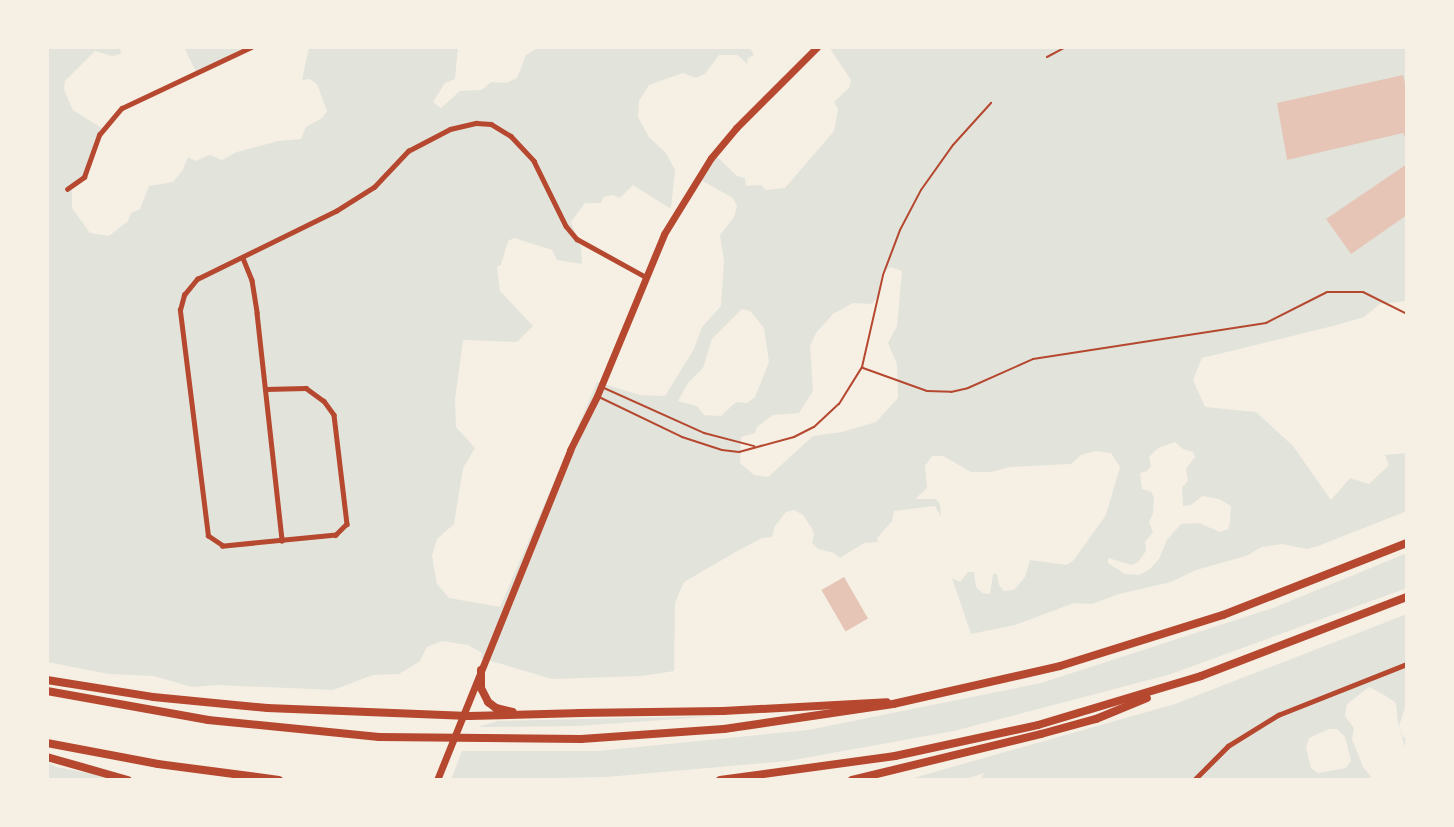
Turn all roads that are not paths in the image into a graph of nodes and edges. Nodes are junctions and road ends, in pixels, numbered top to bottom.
1 (251, 47) edge
2 (817, 47) edge
3 (1066, 47) edge
4 (1047, 57) dead end
5 (991, 103) dead end
6 (67, 189) dead end
7 (243, 258) junction
8 (644, 276) junction
9 (1407, 314) edge
10 (862, 367) junction
11 (600, 387) junction
12 (265, 389) junction
13 (597, 396) junction
14 (755, 447) junction
15 (282, 541) junction
16 (1407, 543) edge
17 (1407, 597) edge
18 (1407, 664) edge
19 (481, 670) junction
20 (47, 680) edge
21 (1174, 685) junction
22 (47, 691) edge
23 (907, 702) junction
24 (582, 713) junction
25 (462, 716) junction
26 (47, 743) edge
27 (47, 757) edge
28 (128, 780) edge
29 (279, 780) edge
30 (437, 780) edge
31 (720, 780) edge
32 (852, 780) edge
33 (1194, 780) edge

1 - 6 street
2 - 8 main road
3 - 4 lane
5 - 10 lane
7 - 8 street
7 - 12 street
7 - 15 street
8 - 11 main road
9 - 10 lane
10 - 14 lane
11 - 13 main road
11 - 14 lane
12 - 15 street
12 - 15 street
13 - 14 lane
13 - 19 main road
16 - 23 highway
17 - 21 highway
18 - 33 street
19 - 24 highway
19 - 25 main road
20 - 25 highway
21 - 31 highway
21 - 32 highway
22 - 23 highway
23 - 24 highway
24 - 25 highway
25 - 30 main road
26 - 29 highway
27 - 28 highway

